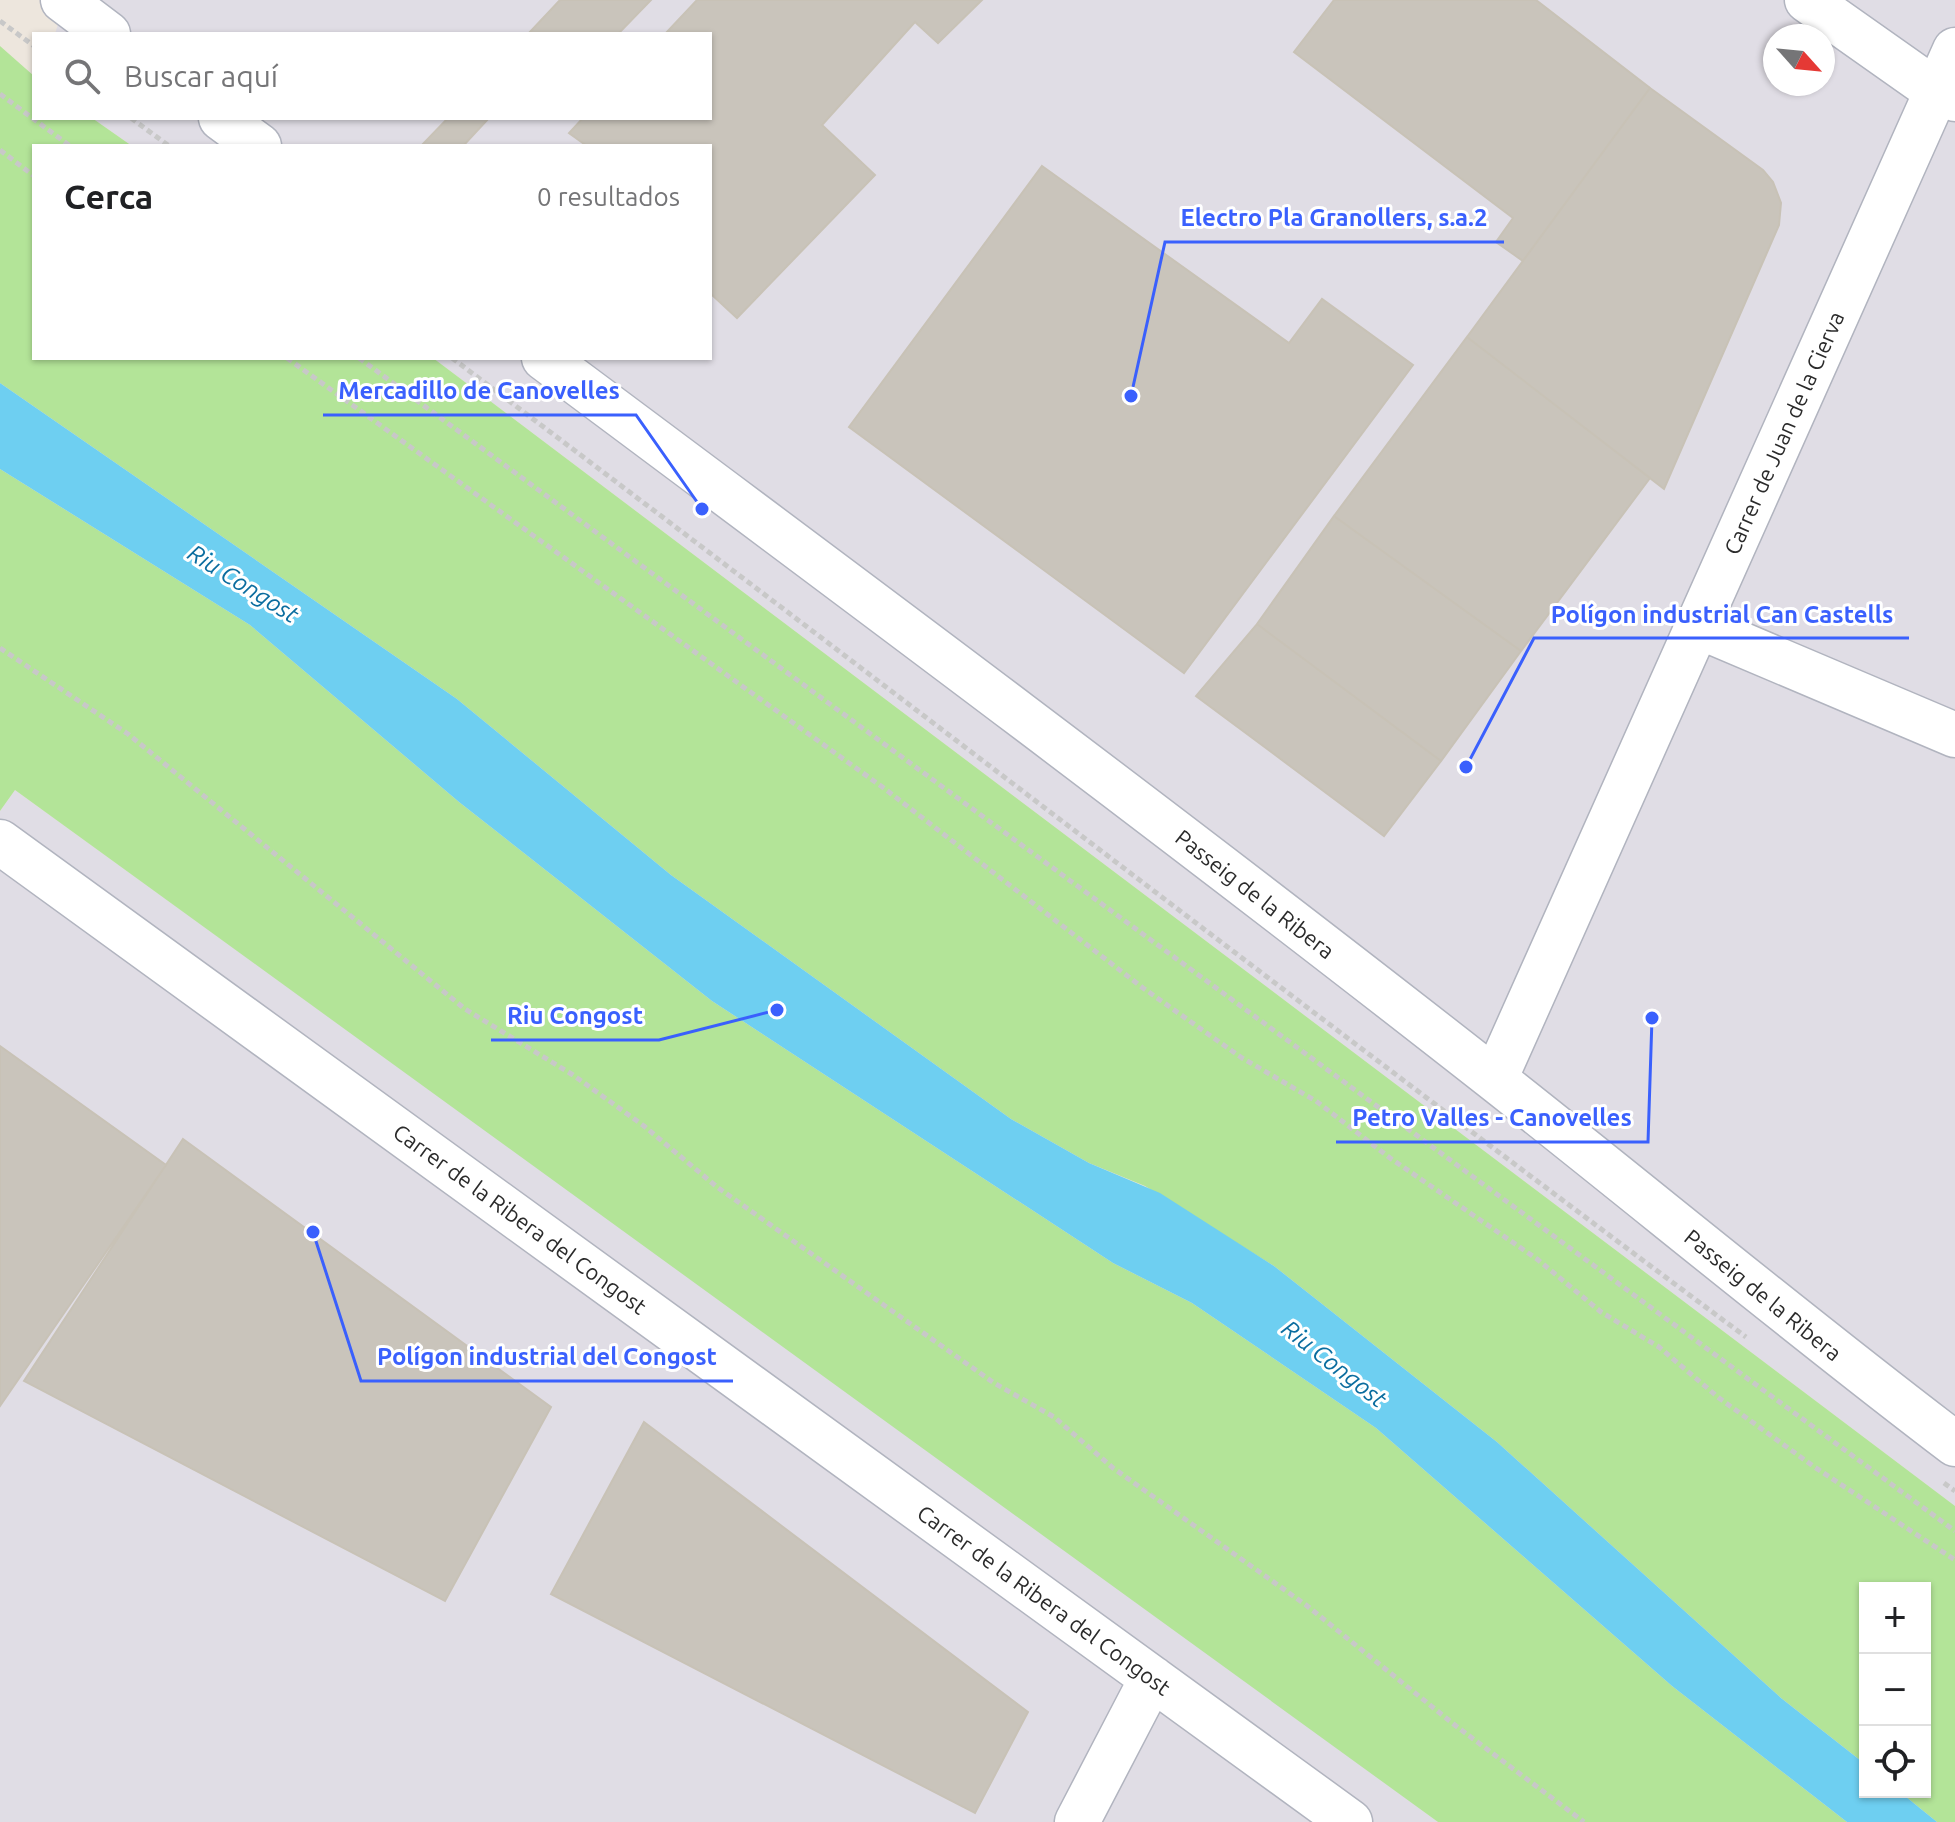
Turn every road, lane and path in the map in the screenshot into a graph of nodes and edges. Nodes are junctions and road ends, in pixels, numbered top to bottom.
1 (63, 0) edge
2 (85, 0) edge
3 (1807, 0) edge
4 (0, 21) edge
5 (108, 32) edge
6 (109, 32) edge
7 (32, 45) edge
8 (1955, 50) edge
9 (0, 94) edge
10 (1946, 95) edge
11 (32, 118) edge
12 (35, 120) edge
13 (134, 120) edge
14 (224, 120) edge
15 (67, 144) edge
16 (166, 144) edge
17 (256, 144) edge
18 (0, 150) edge
19 (32, 174) edge
20 (290, 360) edge
21 (362, 360) edge
22 (455, 360) edge
23 (547, 360) edge
24 (1698, 626) junction
25 (0, 648) edge
26 (1955, 735) edge
27 (0, 842) edge
28 (1495, 1079) junction
29 (1749, 1339) dead end
30 (1949, 1463) edge
31 (1955, 1491) edge
32 (1955, 1531) edge
33 (1955, 1560) edge
34 (1152, 1678) junction
35 (1077, 1822) edge
36 (1350, 1822) edge
37 (1584, 1822) edge

1 - 5 street
2 - 6 street
3 - 10 street
4 - 7 path
8 - 10 street, Carrer de Juan de la Cierva
9 - 11 path
10 - 24 street, Carrer de Juan de la Cierva
12 - 15 path
13 - 16 path
14 - 17 street
18 - 19 path
20 - 33 path
21 - 32 path
22 - 29 path
23 - 28 street, Passeig de la Ribera
24 - 26 street
24 - 28 street, Carrer de Juan de la Cierva
25 - 37 path
27 - 34 street, Carrer de la Ribera del Congost
28 - 30 street, Passeig de la Ribera
30 - 31 path
34 - 35 street
34 - 36 street, Carrer de la Ribera del Congost

